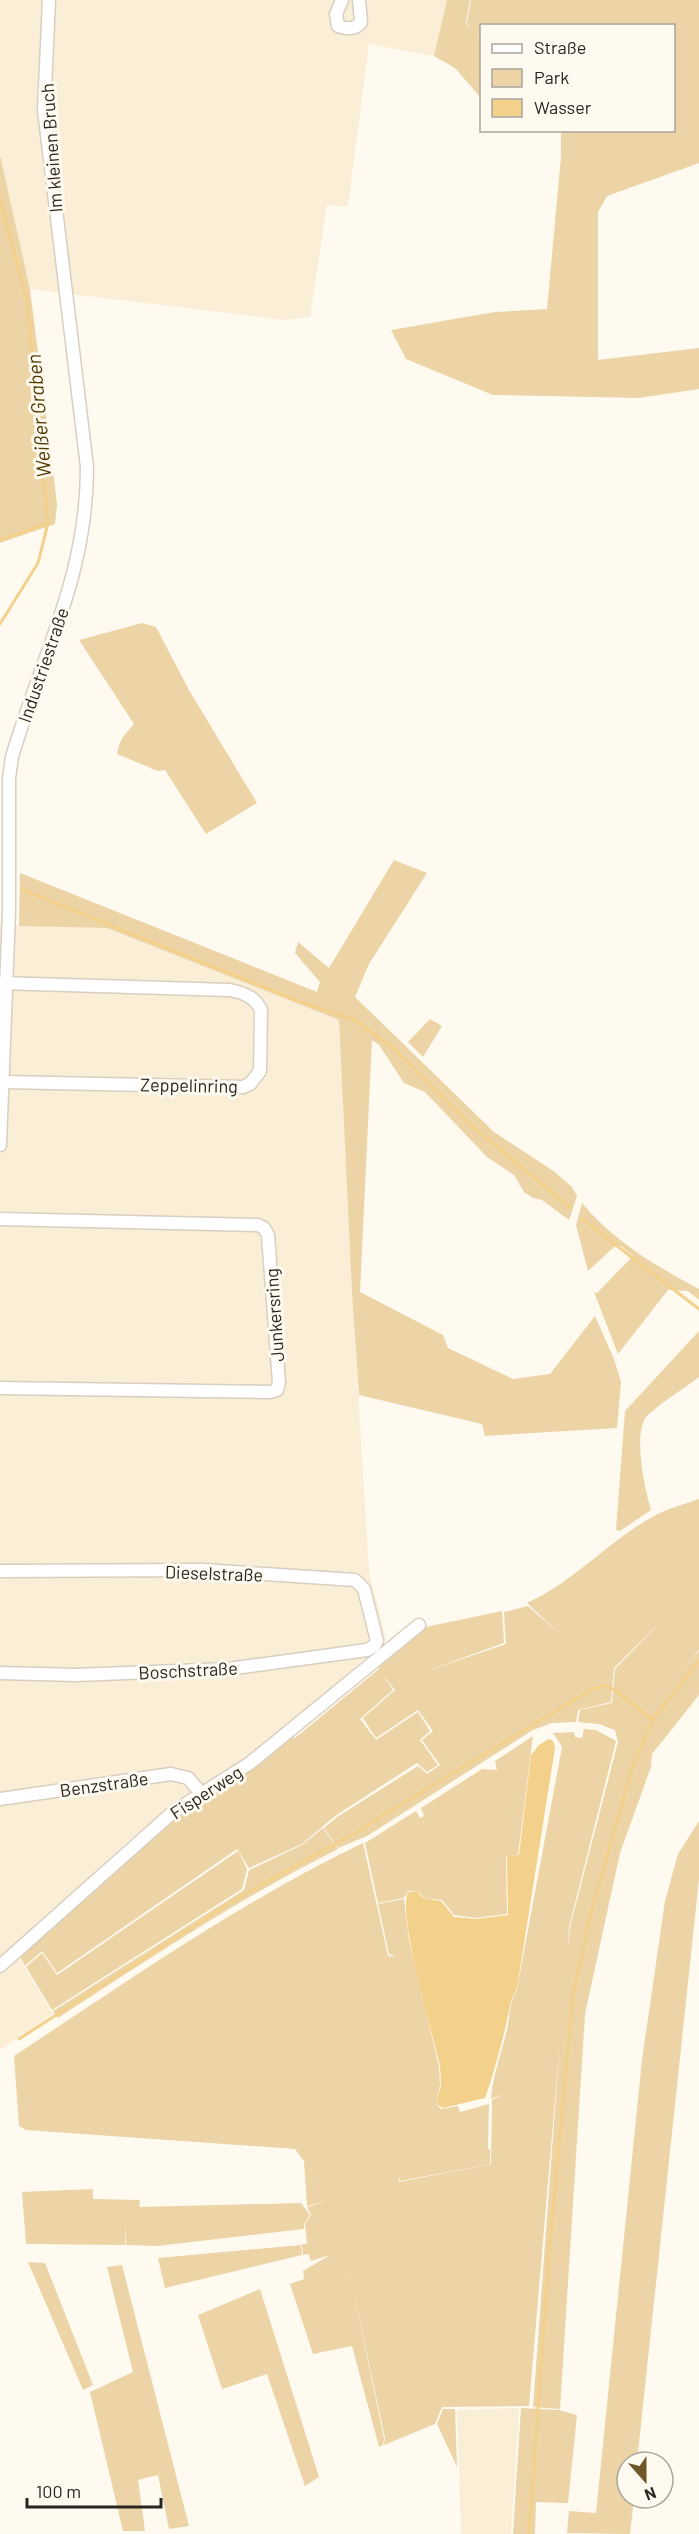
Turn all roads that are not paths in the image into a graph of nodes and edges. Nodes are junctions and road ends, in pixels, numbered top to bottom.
1 (49, 0) edge
2 (342, 0) edge
3 (358, 0) edge
4 (65, 296) joint
5 (3, 983) edge
6 (3, 1082) junction
7 (0, 1145) edge
8 (0, 1219) edge
9 (0, 1388) edge
10 (0, 1571) edge
11 (419, 1625) dead end
12 (374, 1646) joint
13 (0, 1673) edge
14 (201, 1792) junction
15 (0, 1799) edge
16 (0, 1966) edge

1 - 4 street, Im kleinen Bruch
2 - 3 street
4 - 5 street, Industriestraße
5 - 6 street, Industriestraße
5 - 6 street, Zeppelinring
6 - 7 street, Industriestraße
8 - 9 street, Junkersring
10 - 12 street, Dieselstraße
11 - 14 street, Fisperweg
12 - 13 street, Boschstraße
14 - 15 street, Benzstraße
14 - 16 street, Fisperweg

